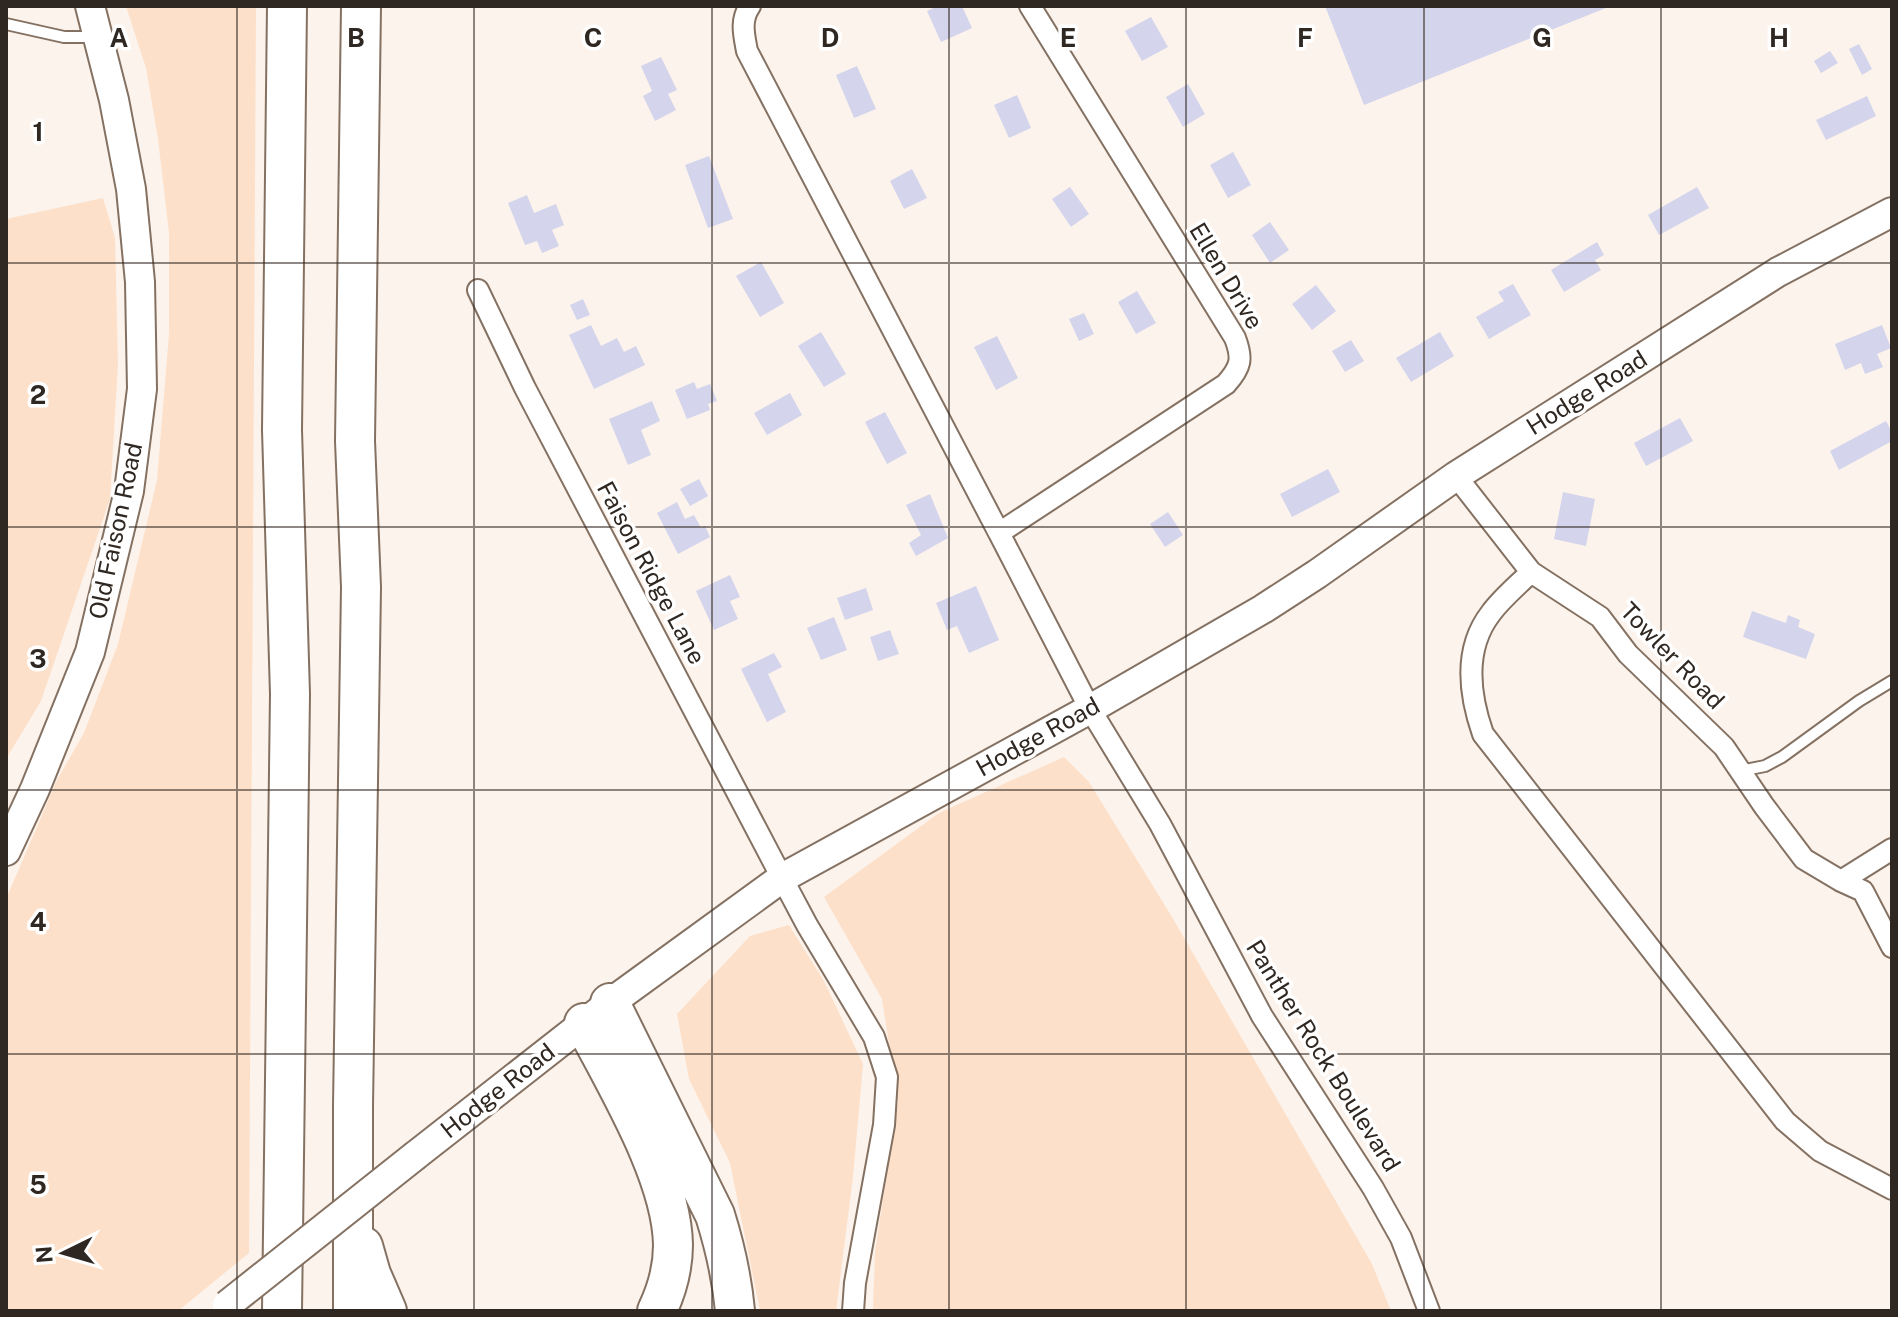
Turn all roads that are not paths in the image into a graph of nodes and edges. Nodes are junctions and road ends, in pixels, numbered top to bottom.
1 (90, 6) edge
2 (287, 6) edge
3 (361, 6) edge
4 (750, 6) edge
5 (1030, 6) edge
6 (6, 24) edge
7 (98, 37) junction
8 (1892, 212) edge
9 (478, 290) dead end
10 (1456, 476) junction
11 (999, 533) junction
12 (1531, 572) junction
13 (1892, 681) edge
14 (1090, 709) junction
15 (1740, 771) junction
16 (1892, 849) edge
17 (6, 851) edge
18 (782, 878) junction
19 (1841, 881) junction
20 (1892, 947) edge
21 (597, 1013) junction
22 (1892, 1189) edge
23 (353, 1215) junction
24 (223, 1308) edge
25 (282, 1311) edge
26 (353, 1311) edge
27 (387, 1311) edge
28 (657, 1311) edge
29 (735, 1311) edge
30 (853, 1311) edge
31 (1429, 1311) edge

1 - 7 main road, Old Faison Road
2 - 25 highway
3 - 23 highway
4 - 11 street
5 - 11 street, Ellen Drive
6 - 7 lane
7 - 17 main road, Old Faison Road
8 - 10 main road, Hodge Road
9 - 18 street, Faison Ridge Lane
10 - 12 street, Towler Road
10 - 14 main road, Hodge Road
11 - 14 street
12 - 15 street, Towler Road
12 - 22 street
13 - 15 lane
14 - 18 main road, Hodge Road
14 - 31 street, Panther Rock Boulevard
15 - 19 street, Towler Road
16 - 19 street
18 - 21 main road, Hodge Road
18 - 30 street, Faison Ridge Lane
19 - 20 street, Towler Road
21 - 24 main road, Hodge Road, bridge
21 - 28 highway
21 - 29 highway
23 - 26 highway
23 - 27 highway

